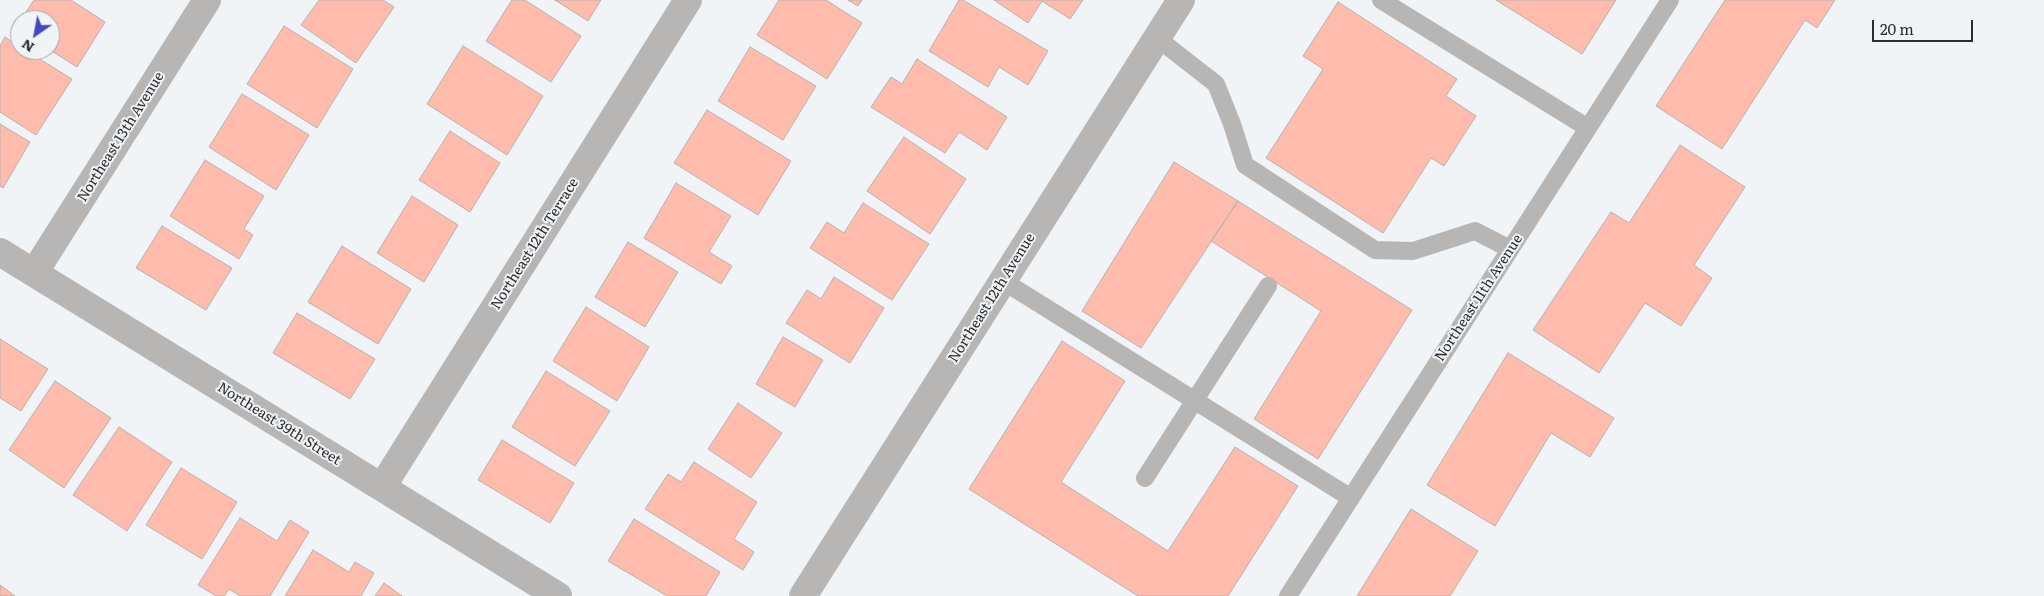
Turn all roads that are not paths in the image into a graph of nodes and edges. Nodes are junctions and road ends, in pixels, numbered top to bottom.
1 (207, 0) edge
2 (688, 0) edge
3 (1181, 0) edge
4 (1381, 0) edge
5 (1670, 0) edge
6 (1157, 38) junction
7 (1588, 128) junction
8 (1510, 249) junction
9 (0, 252) edge
10 (34, 273) junction
11 (1003, 281) junction
12 (1268, 286) dead end
13 (1194, 400) junction
14 (1145, 478) dead end
15 (382, 487) junction
16 (1351, 498) junction
17 (558, 596) edge
18 (803, 596) edge
19 (1288, 596) edge

1 - 10 street, Northeast 13th Avenue
2 - 15 street, Northeast 12th Terrace
3 - 6 street, Northeast 12th Avenue
4 - 7 lane
5 - 7 lane, Northeast 11th Avenue
6 - 8 lane
6 - 11 street, Northeast 12th Avenue
7 - 8 lane, Northeast 11th Avenue
8 - 16 lane, Northeast 11th Avenue
9 - 10 street, Northeast 39th Street
10 - 15 street, Northeast 39th Street
11 - 13 lane
11 - 18 street, Northeast 12th Avenue
12 - 13 lane
13 - 14 lane
13 - 16 lane
15 - 17 street, Northeast 39th Street
16 - 19 lane, Northeast 11th Avenue

